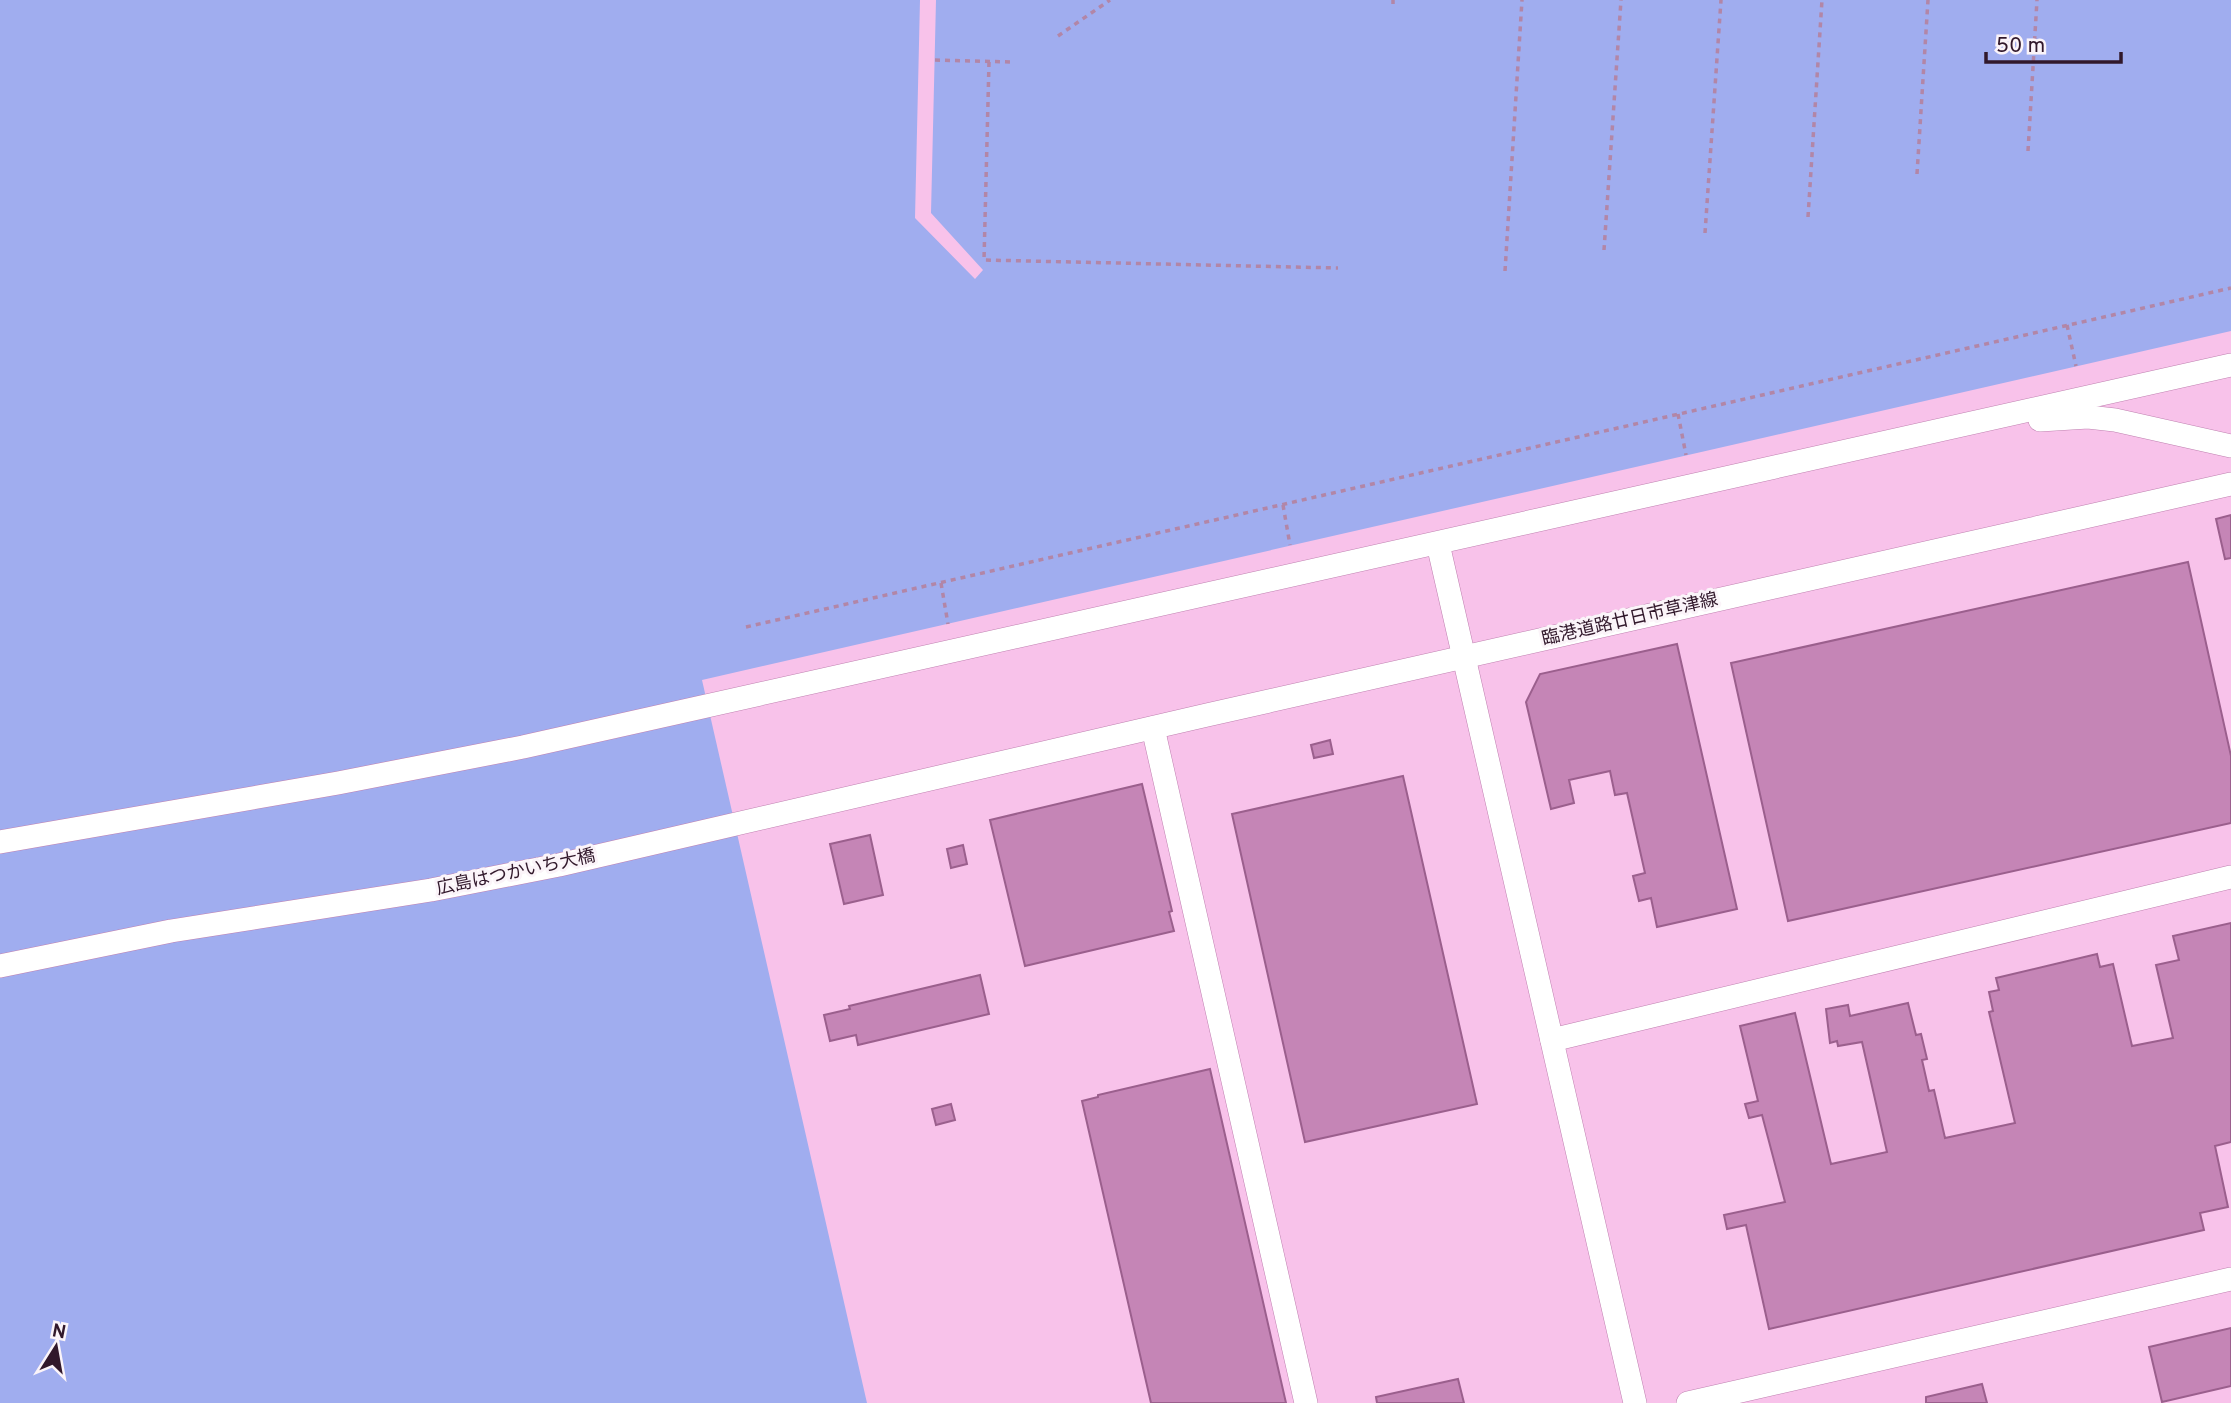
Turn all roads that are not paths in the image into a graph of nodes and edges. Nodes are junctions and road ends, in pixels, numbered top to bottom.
1 (2231, 365) edge
2 (1919, 435) junction
3 (2231, 446) edge
4 (2231, 484) edge
5 (1438, 544) junction
6 (1464, 657) junction
7 (1153, 728) junction
8 (1028, 757) joint
9 (0, 842) edge
10 (2231, 877) edge
11 (0, 966) edge
12 (1552, 1040) junction
13 (2231, 1279) edge
14 (1306, 1403) edge
15 (1635, 1403) edge
16 (1689, 1403) edge

1 - 2 street
2 - 3 street
2 - 5 street
4 - 6 street, 臨港道路廿日市草津線
5 - 6 street
5 - 9 street
6 - 7 street, 臨港道路廿日市草津線
6 - 12 street
7 - 8 street, 臨港道路廿日市草津線
7 - 14 street
8 - 11 street, 広島はつかいち大橋
10 - 12 street
12 - 15 street
13 - 16 street

